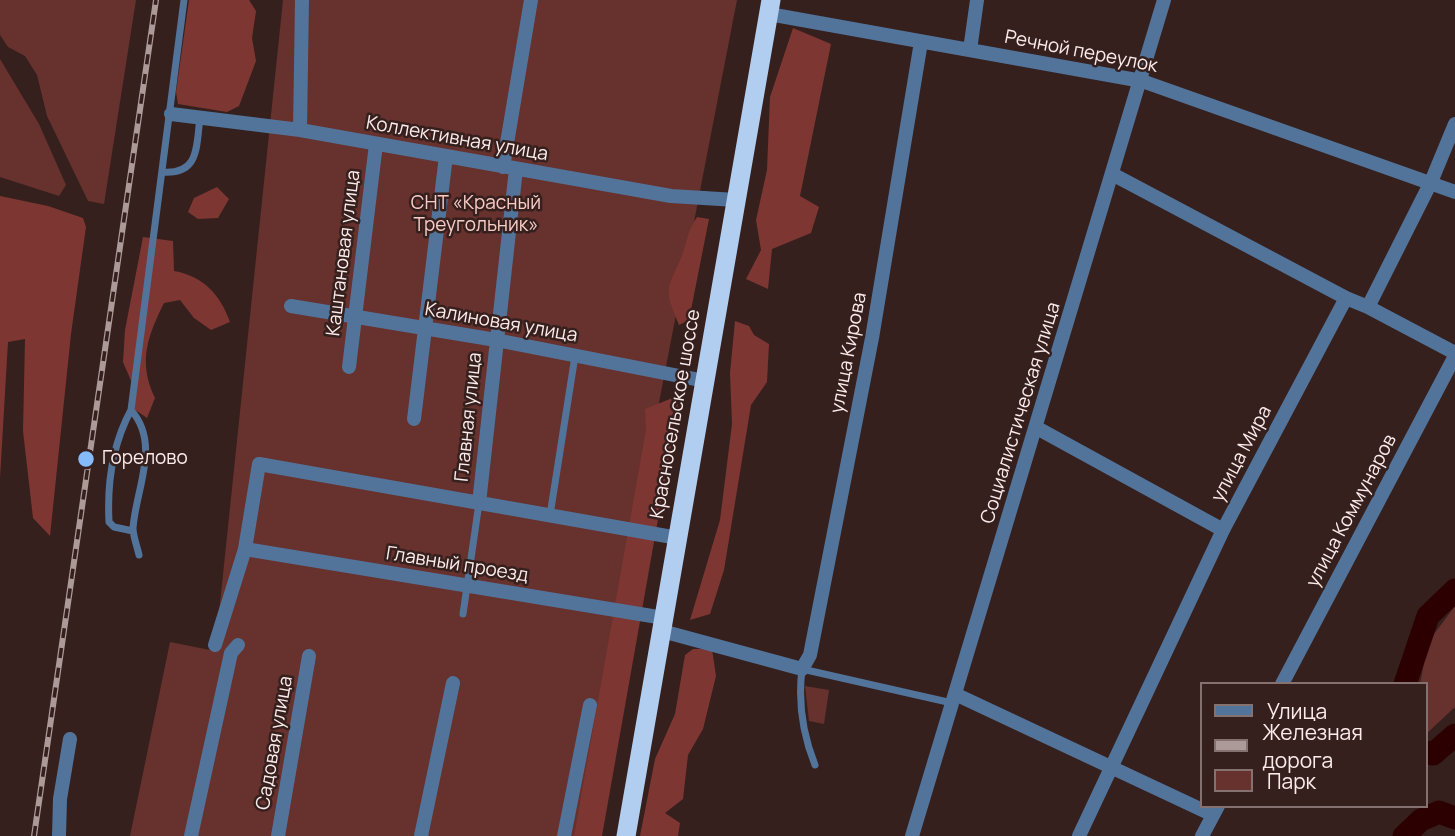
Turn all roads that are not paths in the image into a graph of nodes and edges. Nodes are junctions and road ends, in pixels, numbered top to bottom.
1 (184, 0) edge
2 (302, 0) edge
3 (531, 0) edge
4 (978, 0) edge
5 (1164, 0) edge
6 (770, 7) edge
7 (921, 41) junction
8 (970, 50) junction
9 (1142, 81) junction
10 (171, 114) junction
11 (200, 118) junction
12 (1455, 124) edge
13 (300, 130) junction
14 (376, 144) junction
15 (446, 156) junction
16 (510, 168) junction
17 (162, 172) junction
18 (1114, 175) junction
19 (1431, 182) junction
20 (1455, 192) edge
21 (736, 200) junction
22 (1346, 298) junction
23 (291, 306) dead end
24 (1368, 307) junction
25 (356, 317) junction
26 (427, 330) junction
27 (496, 340) junction
28 (1455, 354) edge
29 (575, 355) junction
30 (349, 367) dead end
31 (705, 381) junction
32 (131, 410) junction
33 (414, 419) dead end
34 (1037, 428) junction
35 (479, 503) junction
36 (550, 515) junction
37 (1223, 530) junction
38 (133, 531) junction
39 (678, 538) junction
40 (245, 549) junction
41 (139, 555) dead end
42 (468, 587) junction
43 (463, 614) dead end
44 (663, 624) junction
45 (215, 645) dead end
46 (238, 645) dead end
47 (309, 656) dead end
48 (802, 669) junction
49 (453, 682) dead end
50 (1283, 682) edge
51 (953, 698) junction
52 (590, 705) dead end
53 (70, 739) dead end
54 (815, 765) dead end
55 (1111, 768) junction
56 (1200, 805) edge
57 (1215, 811) edge
58 (59, 836) edge
59 (191, 836) edge
60 (278, 836) edge
61 (421, 836) edge
62 (564, 836) edge
63 (626, 836) edge
64 (912, 836) edge
65 (1079, 836) edge
66 (1202, 836) edge

1 - 10 lane
2 - 13 street
3 - 16 street, Главная улица
4 - 8 street
5 - 9 street, Социалистическая улица
6 - 7 street, Речной переулок
6 - 21 highway, Красносельское шоссе
7 - 8 street, Речной переулок
7 - 48 street, улица Кирова
8 - 9 street, Речной переулок
9 - 18 street, Социалистическая улица
9 - 19 street, Речной переулок
10 - 11 street, Коллективная улица
10 - 17 lane
11 - 13 street, Коллективная улица
11 - 17 lane
12 - 19 street
13 - 14 street, Коллективная улица
14 - 15 street, Коллективная улица
14 - 25 street, Каштановая улица
15 - 16 street, Коллективная улица
15 - 26 street
16 - 21 street, Коллективная улица
16 - 27 street, Главная улица
17 - 32 lane
18 - 22 street
18 - 34 street, Социалистическая улица
19 - 20 street, Речной переулок
19 - 24 street
21 - 31 highway, Красносельское шоссе
22 - 24 street
22 - 37 street, улица Мира
23 - 25 street, Калиновая улица
24 - 28 street
25 - 26 street, Калиновая улица
25 - 30 street, Каштановая улица
26 - 27 street, Калиновая улица
26 - 33 street
27 - 29 street, Калиновая улица
27 - 35 street, Главная улица
28 - 50 street, улица Коммунаров
29 - 31 street, Калиновая улица
29 - 36 lane
31 - 39 highway, Красносельское шоссе
32 - 38 lane
32 - 38 lane
34 - 37 street
34 - 51 street, Социалистическая улица
35 - 36 street
35 - 40 street
35 - 42 lane
36 - 39 street
37 - 55 street, улица Мира
38 - 41 lane
39 - 44 highway, Красносельское шоссе
40 - 42 street, Главный проезд
40 - 45 street
42 - 43 lane
42 - 44 street, Главный проезд
44 - 48 street, Главный проезд
44 - 63 highway, Красносельское шоссе
46 - 59 street
47 - 60 street, Садовая улица
48 - 51 lane
48 - 54 lane
49 - 61 street
51 - 55 street
51 - 64 street, Социалистическая улица
52 - 62 street
53 - 58 street
55 - 56 street
55 - 65 street, улица Мира
57 - 66 street

